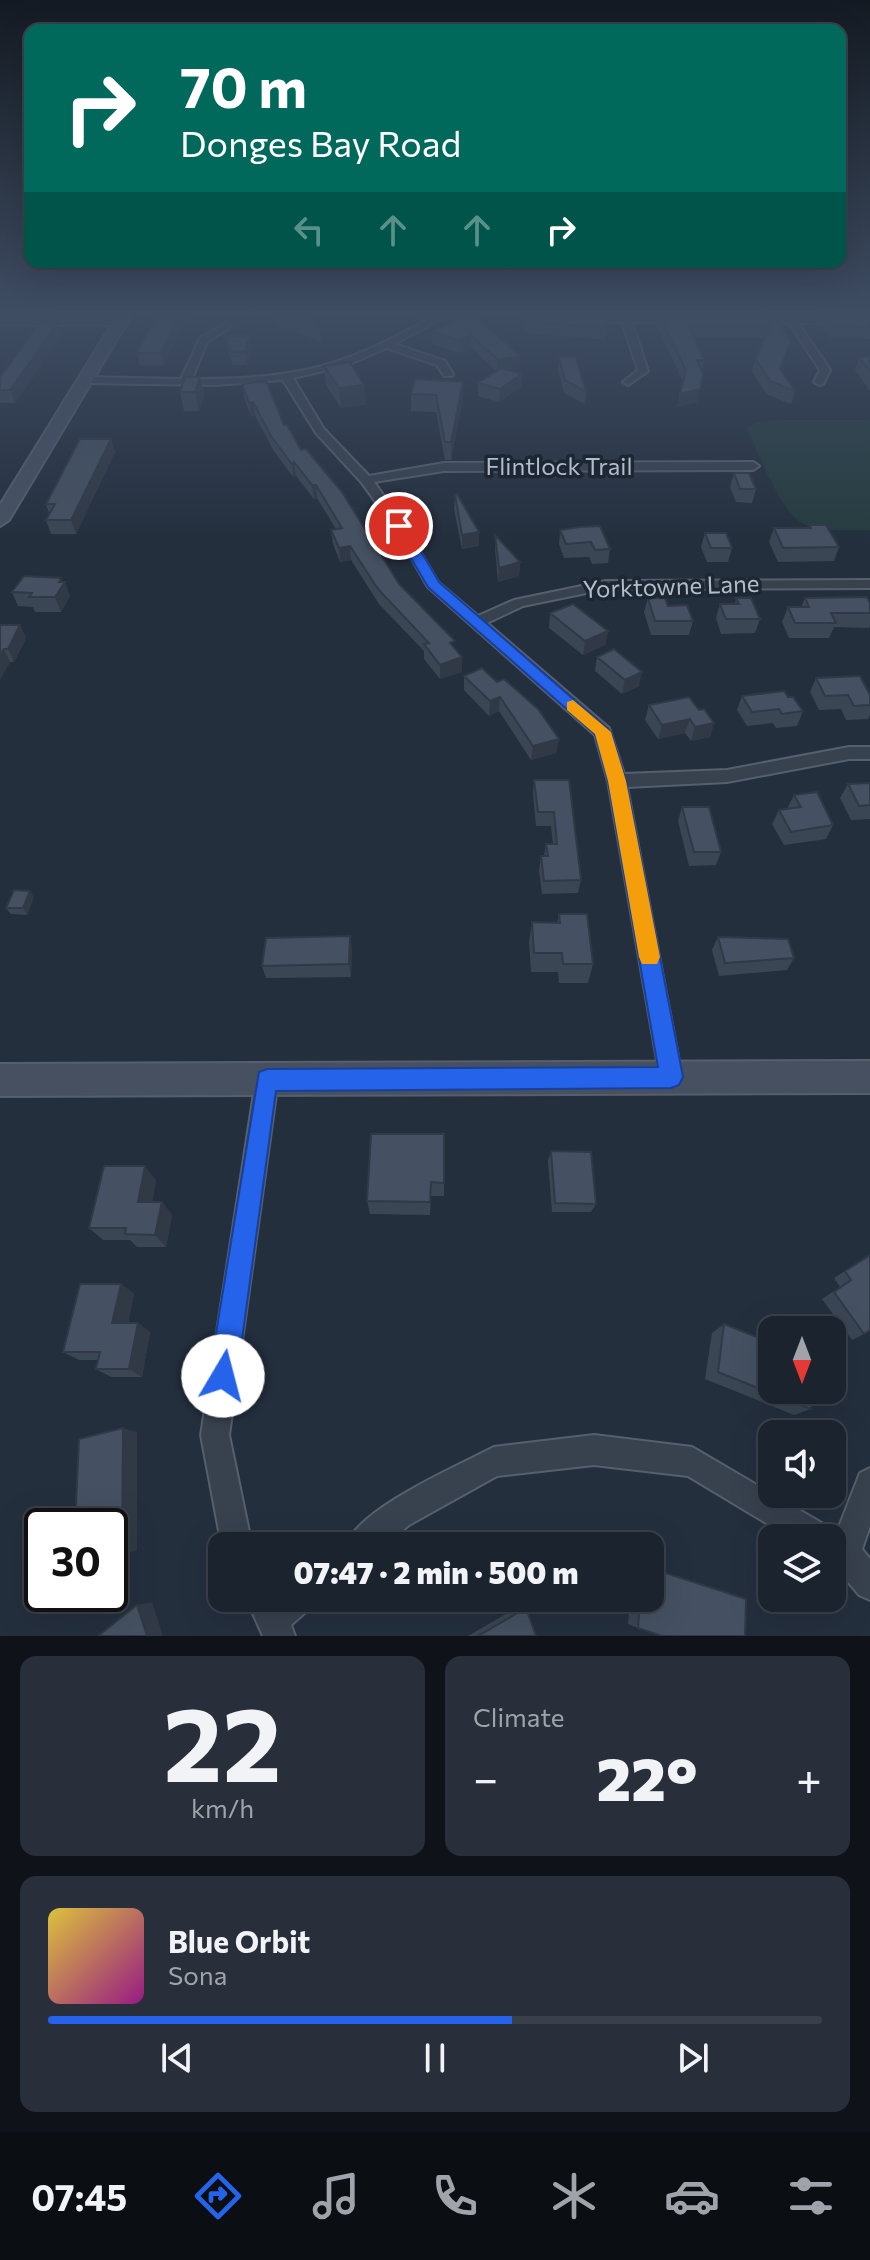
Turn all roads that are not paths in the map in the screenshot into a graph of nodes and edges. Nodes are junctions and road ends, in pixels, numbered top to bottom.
1 (81, 387) edge
2 (293, 387) edge
3 (753, 466) dead end
4 (366, 480) junction
5 (0, 520) edge
6 (870, 584) edge
7 (477, 622) junction
8 (870, 753) edge
9 (617, 781) junction
10 (671, 1077) junction
11 (870, 1077) edge
12 (0, 1080) edge
13 (267, 1080) junction
14 (870, 1483) edge
15 (797, 1524) edge
16 (845, 1524) edge
17 (234, 1532) edge
18 (377, 1532) edge
19 (846, 1559) edge
20 (870, 1584) edge

1 - 5 street
2 - 4 street
3 - 4 street, Flintlock Trail
4 - 7 street
6 - 7 street, Yorktowne Lane
7 - 9 street
8 - 9 street
9 - 10 street
10 - 11 street
10 - 13 street
12 - 13 street
13 - 17 street
14 - 16 street
15 - 18 street
19 - 20 street

